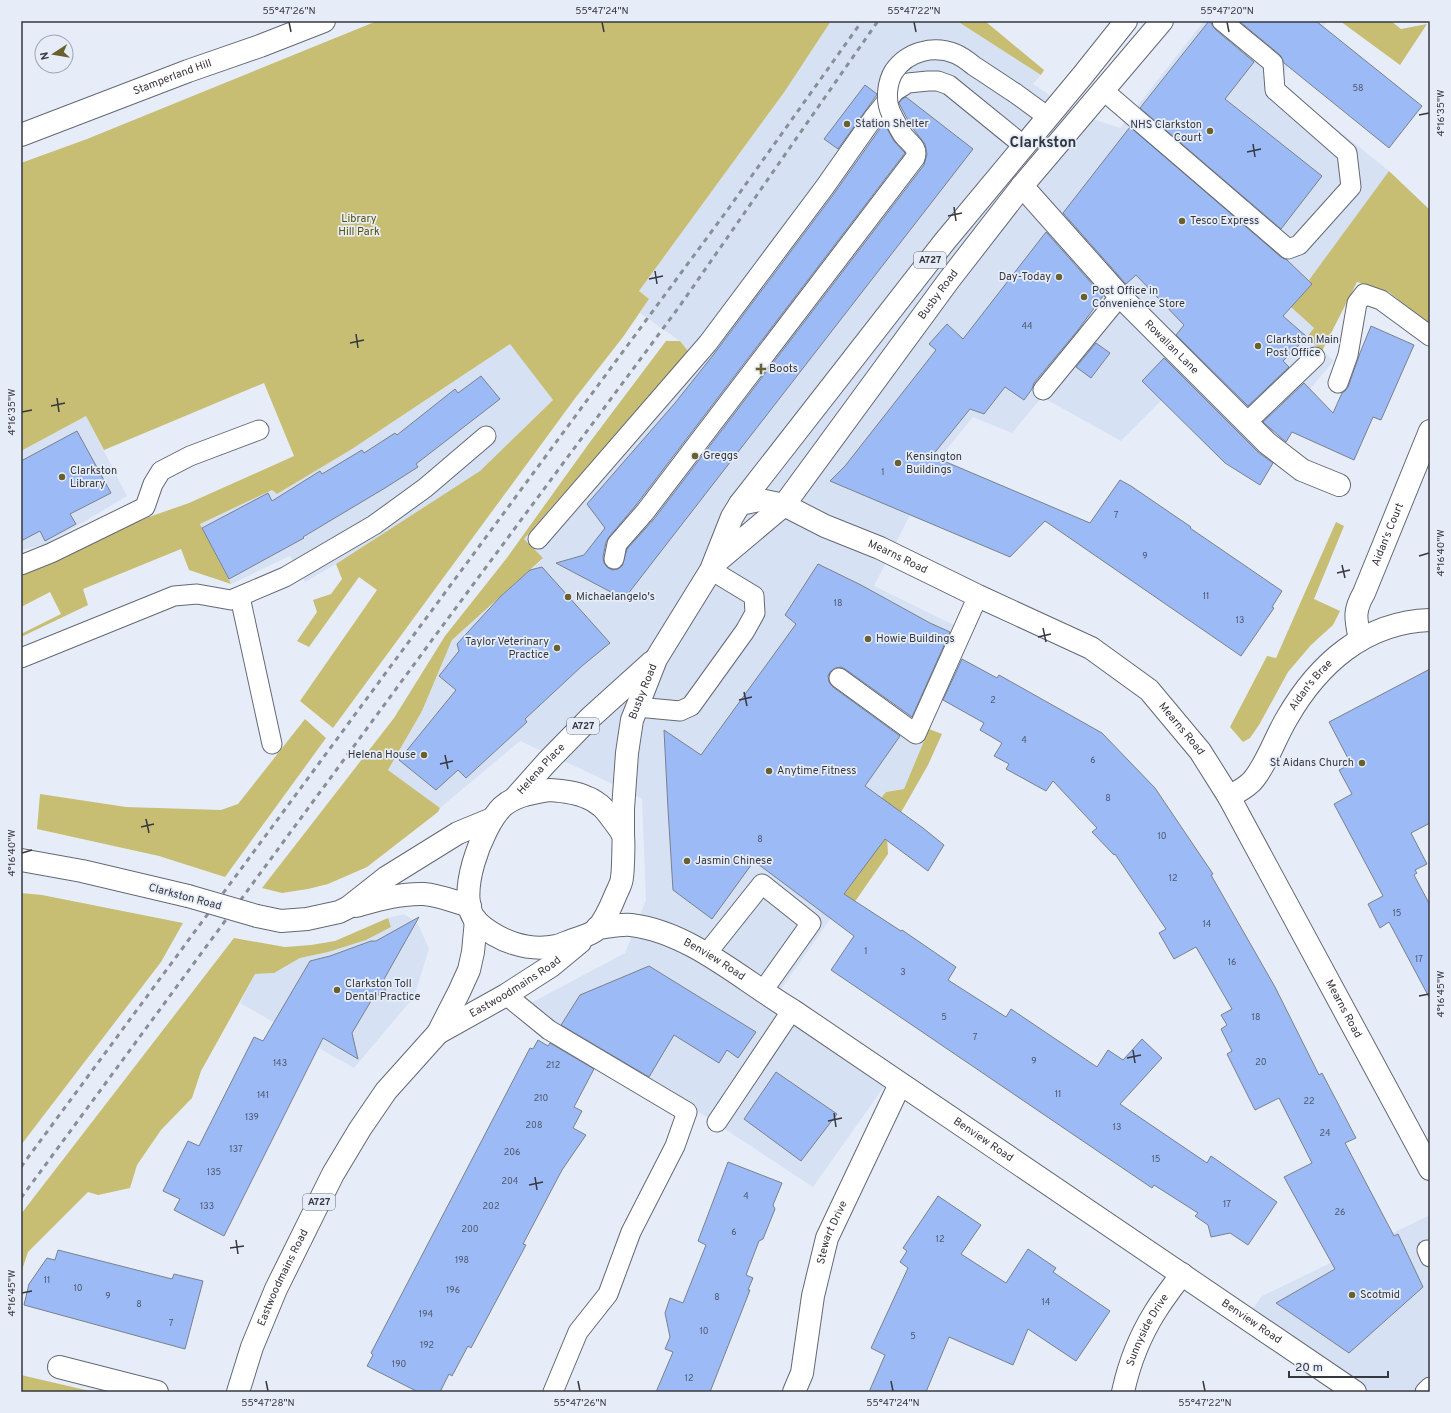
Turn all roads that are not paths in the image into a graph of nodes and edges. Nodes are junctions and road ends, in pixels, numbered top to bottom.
1 (324, 21) edge
2 (1126, 21) edge
3 (1162, 21) edge
4 (1222, 21) edge
5 (1104, 91) junction
6 (1048, 117) junction
7 (21, 135) edge
8 (1024, 146) junction
9 (1022, 186) junction
10 (1120, 296) junction
11 (1430, 336) edge
12 (1315, 357) dead end
13 (1338, 382) dead end
14 (1043, 390) dead end
15 (1246, 424) junction
16 (259, 430) dead end
17 (1430, 431) edge
18 (486, 436) dead end
19 (1338, 485) dead end
20 (740, 504) junction
21 (784, 505) junction
22 (538, 539) dead end
23 (614, 558) dead end
24 (21, 564) edge
25 (712, 567) junction
26 (978, 596) junction
27 (240, 597) junction
28 (1430, 620) edge
29 (1360, 640) junction
30 (21, 658) edge
31 (656, 659) junction
32 (839, 678) dead end
33 (636, 707) junction
34 (272, 744) dead end
35 (1229, 797) junction
36 (514, 798) junction
37 (492, 819) junction
38 (623, 835) junction
39 (21, 860) edge
40 (349, 907) junction
41 (473, 913) junction
42 (593, 932) junction
43 (707, 953) junction
44 (762, 992) junction
45 (506, 995) junction
46 (792, 1010) junction
47 (438, 1033) junction
48 (900, 1084) junction
49 (717, 1122) dead end
50 (1430, 1170) edge
51 (1182, 1274) junction
52 (60, 1367) dead end
53 (1430, 1387) edge
54 (157, 1392) edge
55 (238, 1392) edge
56 (553, 1392) edge
57 (794, 1392) edge
58 (1123, 1392) edge
59 (1355, 1392) edge
60 (1425, 1392) edge

1 - 7 street, Stamperland Hill
2 - 6 street, Busby Road / A727
3 - 5 street, Busby Road / A727
4 - 5 lane
5 - 9 street, Busby Road / A727
6 - 8 street, Busby Road / A727
6 - 23 lane, bridge
8 - 20 street, Busby Road / A727
8 - 22 lane
9 - 10 street, Rowallan Lane
9 - 21 street, Busby Road / A727
10 - 14 lane
10 - 15 street, Rowallan Lane
11 - 13 lane
12 - 15 lane
15 - 19 street, Rowallan Lane
16 - 24 lane
17 - 29 street, Aidan's Court
18 - 27 lane
20 - 21 street, Mearns Road
20 - 25 street, Busby Road / A727
21 - 25 street, Busby Road / A727
21 - 26 street, Mearns Road
25 - 31 street, Busby Road / A727
25 - 33 lane
26 - 32 lane
26 - 35 street, Mearns Road
27 - 30 lane
27 - 34 lane
28 - 29 street, Aidan's Brae
29 - 35 street, Aidan's Brae
31 - 33 street, Busby Road / A727
31 - 36 street, Helena Place / A727
33 - 38 street, Busby Road / A727
35 - 50 street, Mearns Road
36 - 37 street, Helena Place
36 - 38 street
37 - 40 street, Clarkston Road
37 - 41 street, Eastwoodmains Road
38 - 42 street, Busby Road
39 - 40 street, Clarkston Road, bridge
40 - 41 street, Clarkston Road
41 - 42 street, Benview Road
41 - 47 street, Eastwoodmains Road / A727
42 - 43 street, Benview Road
42 - 45 street, Eastwoodmains Road / A727
43 - 44 street, Benview Road
43 - 44 lane
44 - 46 street, Benview Road
45 - 47 street, Eastwoodmains Road / A727
45 - 56 lane
46 - 48 street, Benview Road
46 - 49 lane
47 - 55 street, Eastwoodmains Road / A727
48 - 51 street, Benview Road
48 - 57 street, Stewart Drive
51 - 58 street, Sunnyside Drive
51 - 59 street, Benview Road
52 - 54 street
53 - 60 lane

